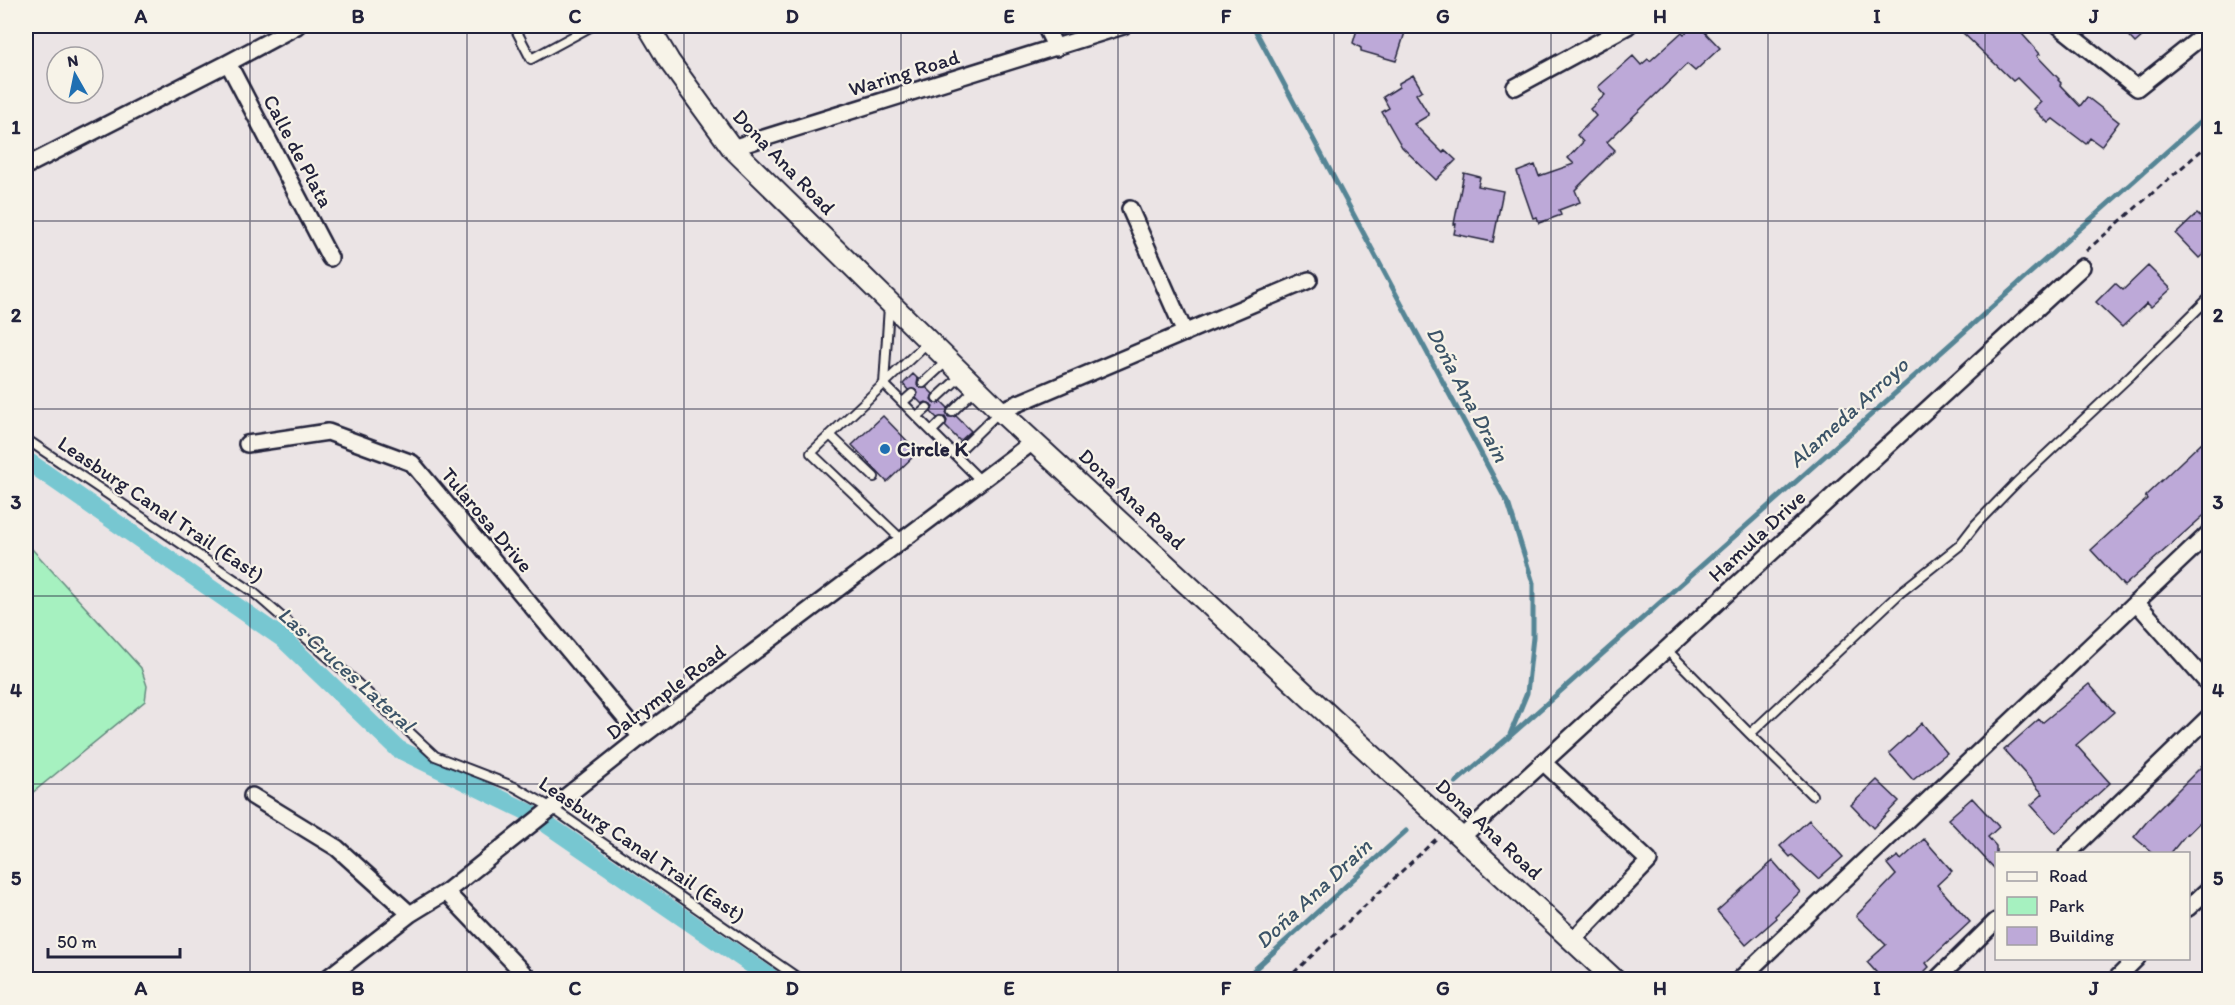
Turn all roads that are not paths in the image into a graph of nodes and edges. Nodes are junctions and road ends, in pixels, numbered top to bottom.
1 (297, 26) edge
2 (514, 26) edge
3 (592, 26) edge
4 (648, 26) edge
5 (1045, 26) edge
6 (1124, 26) edge
7 (1628, 26) edge
8 (2060, 26) edge
9 (2210, 30) edge
10 (1056, 48) junction
11 (228, 63) junction
12 (1515, 87) dead end
13 (732, 148) junction
14 (26, 166) edge
15 (1130, 209) dead end
16 (330, 258) dead end
17 (2082, 267) dead end
18 (1309, 280) dead end
19 (2210, 297) edge
20 (889, 302) junction
21 (1185, 333) junction
22 (929, 341) junction
23 (948, 360) junction
24 (970, 381) junction
25 (923, 383) dead end
26 (884, 384) junction
27 (912, 394) dead end
28 (937, 398) dead end
29 (903, 402) junction
30 (927, 408) dead end
31 (1000, 411) junction
32 (952, 412) dead end
33 (918, 416) junction
34 (941, 422) dead end
35 (932, 431) junction
36 (830, 435) junction
37 (26, 439) edge
38 (1034, 441) junction
39 (247, 444) dead end
40 (956, 454) junction
41 (874, 477) dead end
42 (981, 481) junction
43 (2210, 532) edge
44 (902, 540) junction
45 (2136, 602) junction
46 (1666, 649) junction
47 (2210, 686) edge
48 (2210, 716) edge
49 (1750, 734) junction
50 (641, 737) junction
51 (1542, 762) junction
52 (1812, 795) dead end
53 (252, 796) dead end
54 (552, 808) junction
55 (1456, 831) junction
56 (2069, 852) edge
57 (2210, 888) edge
58 (446, 892) junction
59 (2190, 906) edge
60 (410, 914) junction
61 (1995, 922) edge
62 (1573, 940) junction
63 (2135, 960) edge
64 (325, 980) edge
65 (530, 980) edge
66 (801, 980) edge
67 (1615, 980) edge
68 (1739, 980) edge
69 (1936, 980) edge
70 (2115, 980) edge

1 - 11 street
2 - 3 lane
4 - 13 street, Dona Ana Road
5 - 10 street
6 - 10 street, Waring Road
7 - 12 street
8 - 9 street
10 - 13 street, Waring Road
11 - 14 street
11 - 16 street, Calle de Plata
13 - 20 street, Dona Ana Road
15 - 21 street
17 - 46 street, Hamula Drive
18 - 21 street
19 - 49 lane
20 - 22 street, Dona Ana Road
20 - 26 lane
21 - 31 street
22 - 23 street, Dona Ana Road
22 - 26 lane
23 - 24 street, Dona Ana Road
23 - 25 lane
24 - 28 lane
24 - 31 street, Dona Ana Road
24 - 32 lane
26 - 29 lane
26 - 36 lane
27 - 29 lane
29 - 33 lane
30 - 33 lane
31 - 38 street, Dona Ana Road
31 - 40 lane
33 - 35 lane
34 - 35 lane
35 - 40 lane
36 - 41 lane
36 - 44 lane
37 - 54 lane, Leasburg Canal Trail (East)
38 - 42 street, Dalrymple Road
38 - 55 street, Dona Ana Road
39 - 50 street, Tularosa Drive
40 - 42 lane
42 - 44 street, Dalrymple Road
43 - 45 street
44 - 50 street, Dalrymple Road
45 - 47 street
45 - 68 street
46 - 49 lane
46 - 51 street, Hamula Drive
48 - 56 street
49 - 52 lane
50 - 54 street, Dalrymple Road
51 - 55 street, Hamula Drive
51 - 62 street
53 - 60 street
54 - 58 street, Dalrymple Road
54 - 66 lane, Leasburg Canal Trail (East)
55 - 62 street, Dona Ana Road
57 - 59 street
58 - 60 street, Dalrymple Road
58 - 65 street
60 - 64 street, Dalrymple Road
61 - 69 street
62 - 67 street, Dona Ana Road
63 - 70 street

